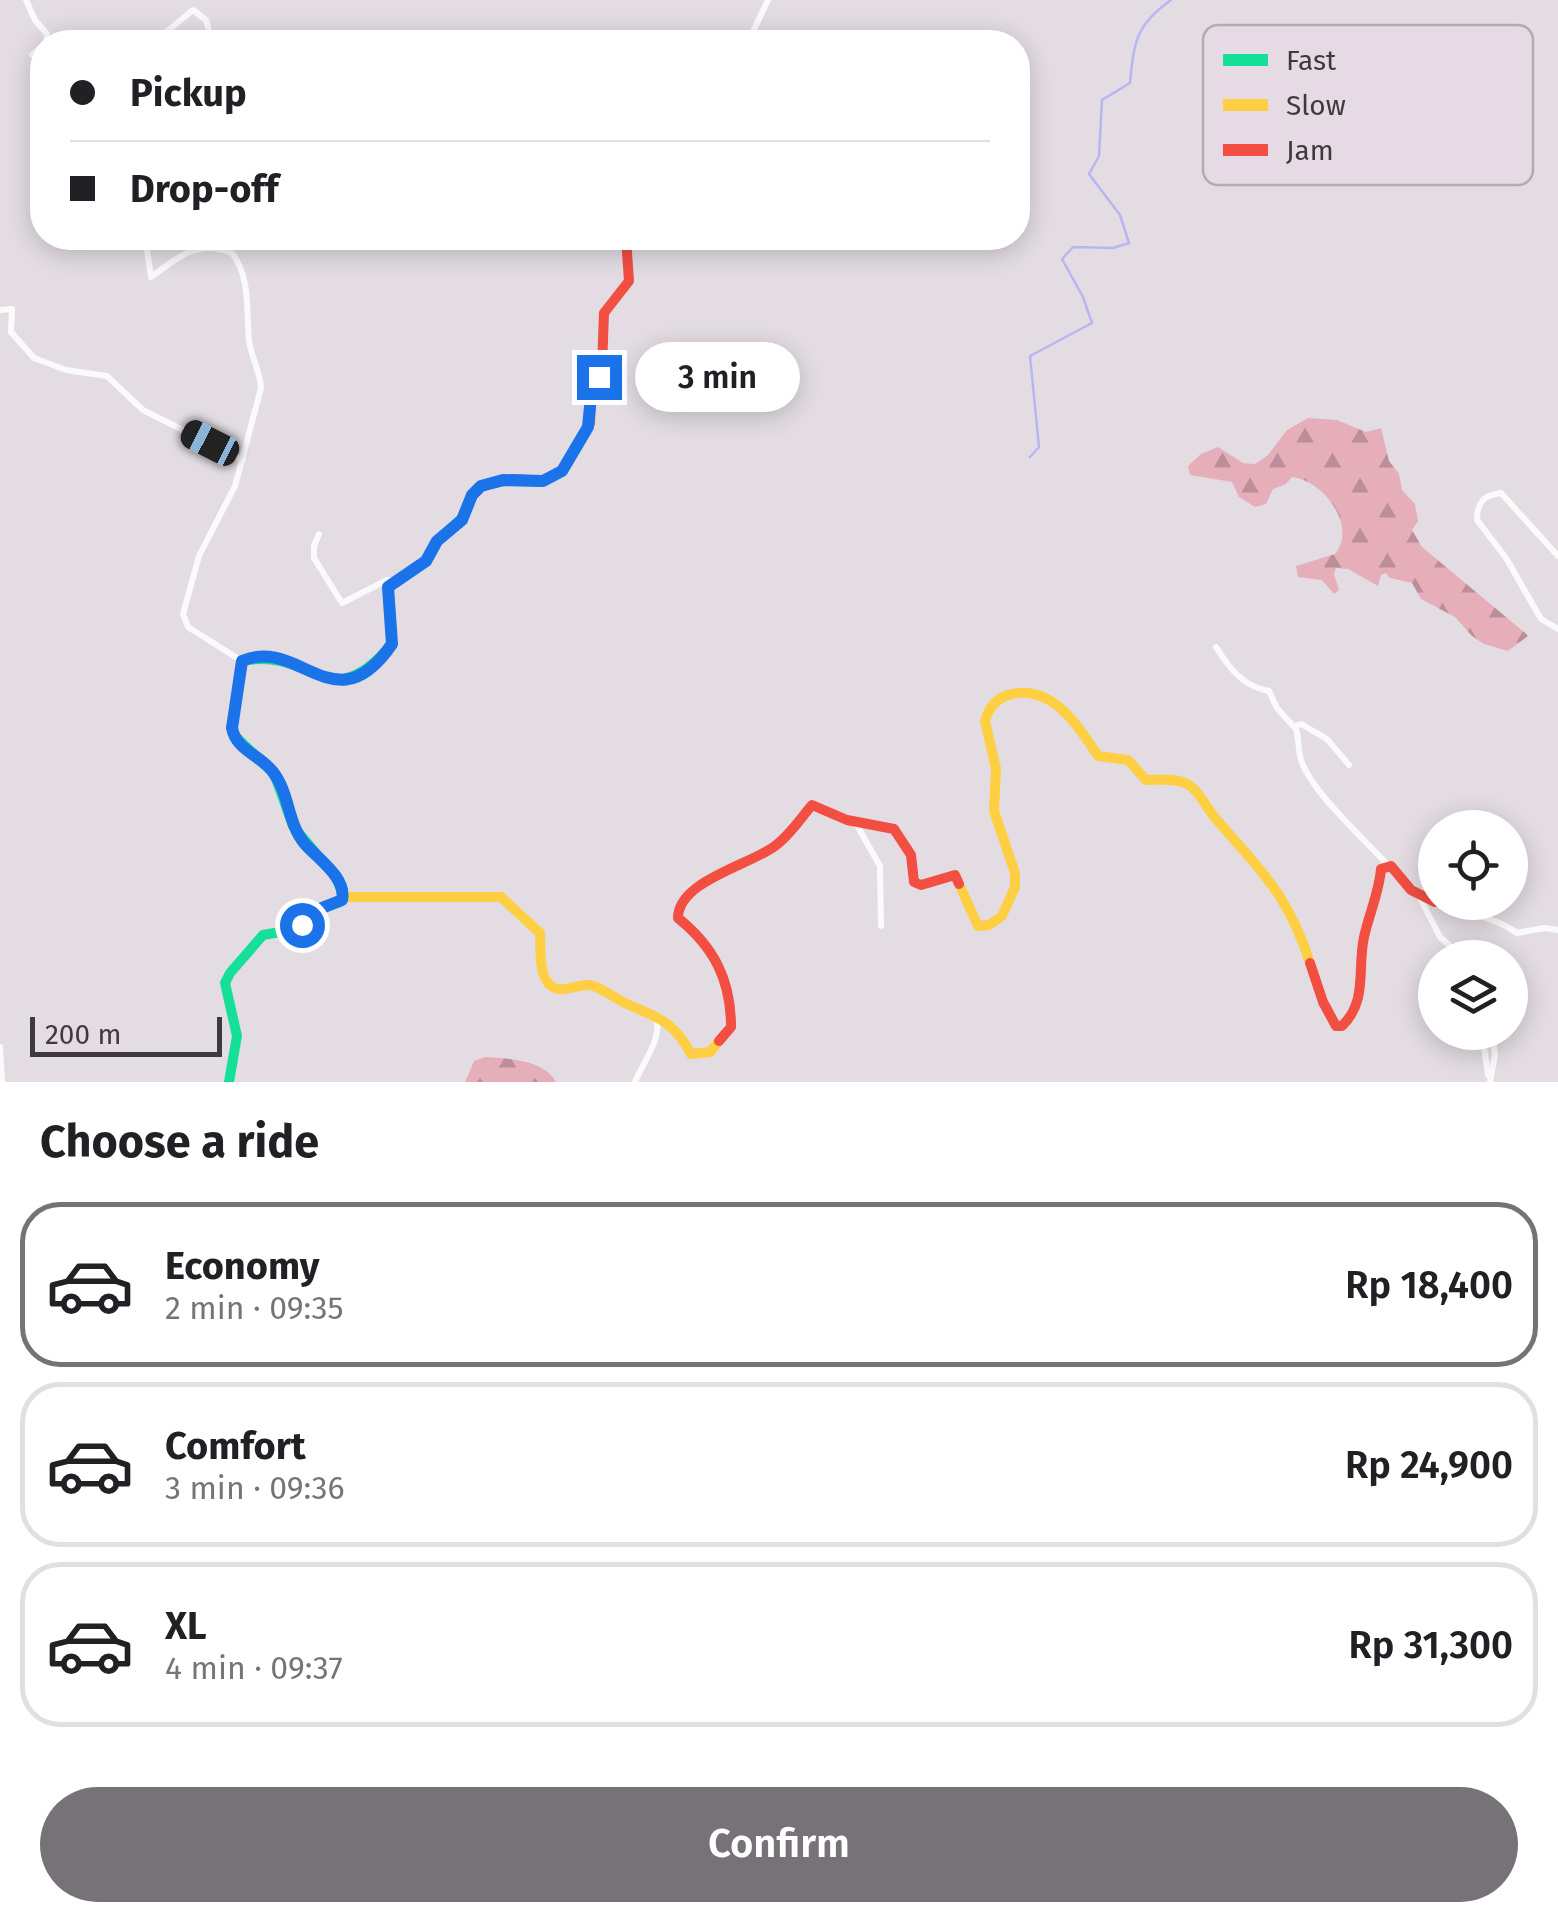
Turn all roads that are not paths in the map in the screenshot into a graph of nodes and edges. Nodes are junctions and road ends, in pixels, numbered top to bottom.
1 (26, 0) edge
2 (768, 0) edge
3 (45, 30) edge
4 (169, 30) edge
5 (209, 30) edge
6 (754, 30) edge
7 (147, 250) edge
8 (212, 250) edge
9 (225, 250) edge
10 (627, 250) edge
11 (0, 310) edge
12 (244, 460) junction
13 (319, 534) dead end
14 (1558, 556) edge
15 (396, 580) junction
16 (1558, 629) edge
17 (1216, 646) dead end
18 (242, 661) junction
19 (1294, 727) junction
20 (1348, 765) dead end
21 (855, 822) junction
22 (1388, 864) junction
23 (1418, 895) edge
24 (344, 897) junction
25 (1499, 920) edge
26 (881, 926) dead end
27 (1558, 930) edge
28 (656, 1014) junction
29 (0, 1046) edge
30 (1487, 1050) edge
31 (1494, 1050) edge
32 (1490, 1079) edge
33 (2, 1082) edge
34 (228, 1082) edge
35 (636, 1082) edge

1 - 3 street
2 - 6 street
4 - 5 street
7 - 8 street
9 - 12 street
10 - 15 street
11 - 12 street
12 - 18 street
13 - 15 street
14 - 16 street
15 - 18 street
17 - 19 street
18 - 24 street
19 - 20 street
19 - 22 street
21 - 22 street
21 - 26 street
21 - 28 street
22 - 23 street
24 - 28 street
24 - 34 street
25 - 27 street
28 - 35 street
29 - 33 street
30 - 32 street
31 - 32 street

